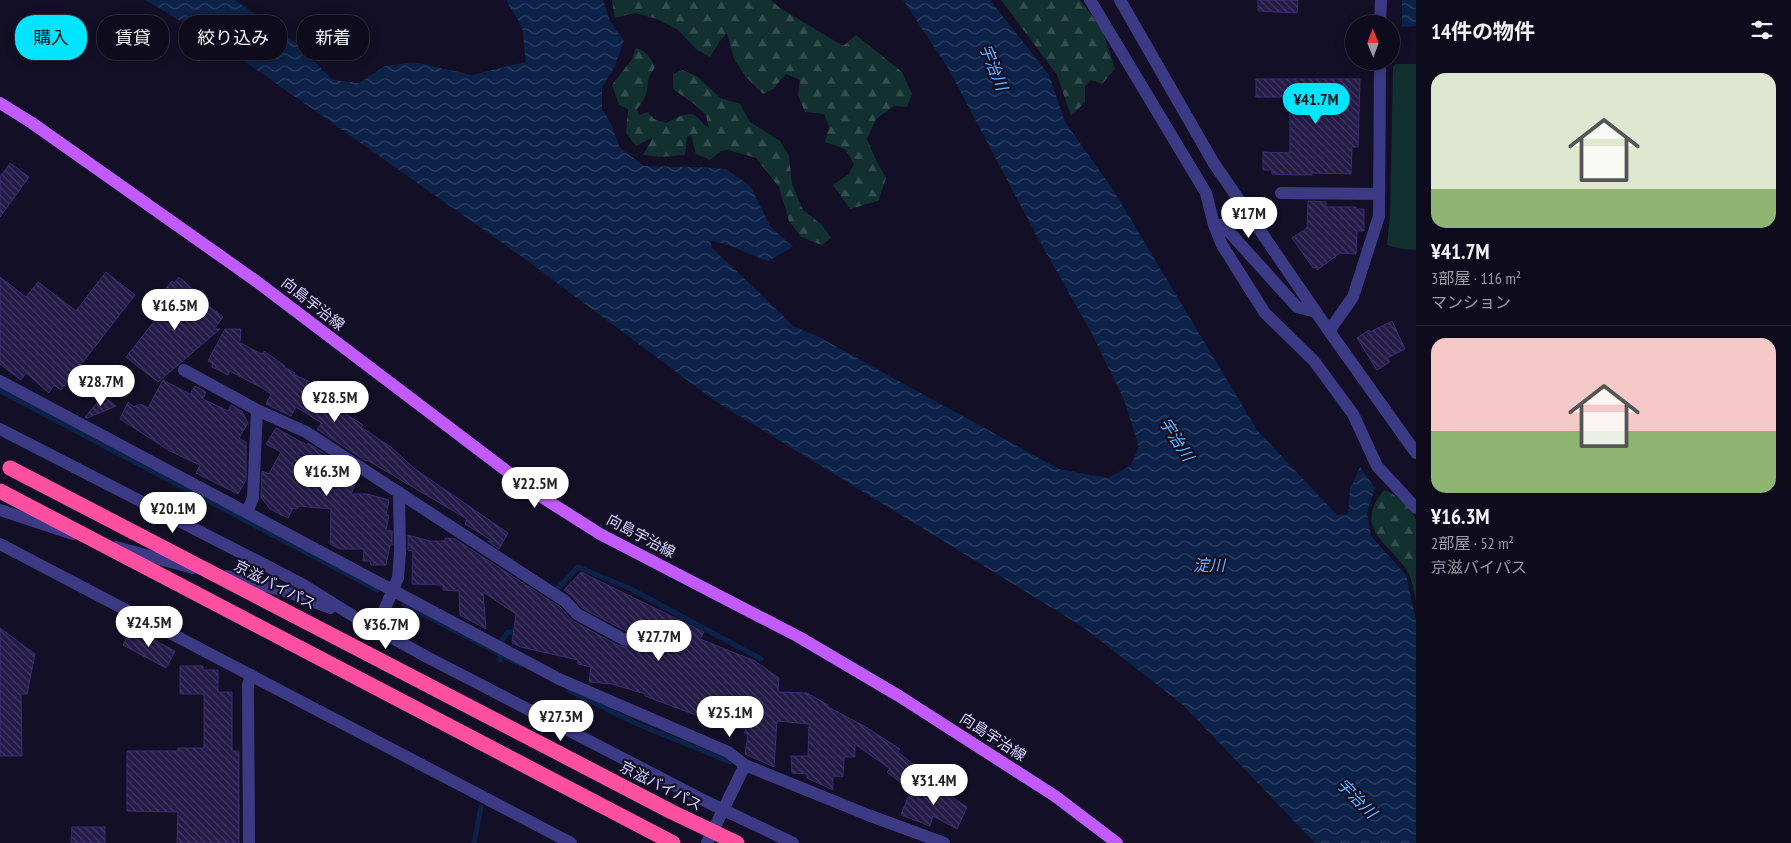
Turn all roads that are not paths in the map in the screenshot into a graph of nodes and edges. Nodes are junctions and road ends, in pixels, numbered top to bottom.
1 (1090, 0) edge
2 (1120, 0) edge
3 (1380, 0) edge
4 (1380, 15) edge
5 (1380, 70) edge
6 (0, 103) edge
7 (1281, 193) dead end
8 (1379, 194) junction
9 (1214, 225) junction
10 (1316, 312) junction
11 (1329, 331) junction
12 (184, 370) dead end
13 (0, 381) edge
14 (257, 410) junction
15 (0, 429) edge
16 (1416, 453) edge
17 (10, 468) dead end
18 (0, 491) edge
19 (399, 492) junction
20 (1416, 508) edge
21 (0, 510) edge
22 (247, 512) junction
23 (0, 544) edge
24 (393, 590) junction
25 (358, 619) junction
26 (376, 629) junction
27 (636, 641) dead end
28 (251, 676) junction
29 (745, 765) junction
30 (249, 843) edge
31 (572, 843) edge
32 (673, 843) edge
33 (708, 843) edge
34 (737, 843) edge
35 (793, 843) edge
36 (944, 843) edge
37 (1117, 843) edge

1 - 9 street
2 - 10 street
3 - 4 street
5 - 8 street
6 - 37 main road, 向島宇治線
7 - 8 street
8 - 11 street
9 - 10 street
9 - 20 street
10 - 11 street
11 - 16 street
12 - 14 street
13 - 22 street
14 - 19 street
14 - 22 street
15 - 25 street
17 - 34 highway, 京滋バイパス, bridge
18 - 32 highway, bridge
19 - 24 street
19 - 27 street
21 - 25 street
22 - 24 street
23 - 28 street
24 - 26 street
24 - 29 street
25 - 26 street
26 - 35 street, bridge
28 - 30 street
28 - 31 street
29 - 33 street
29 - 36 street

